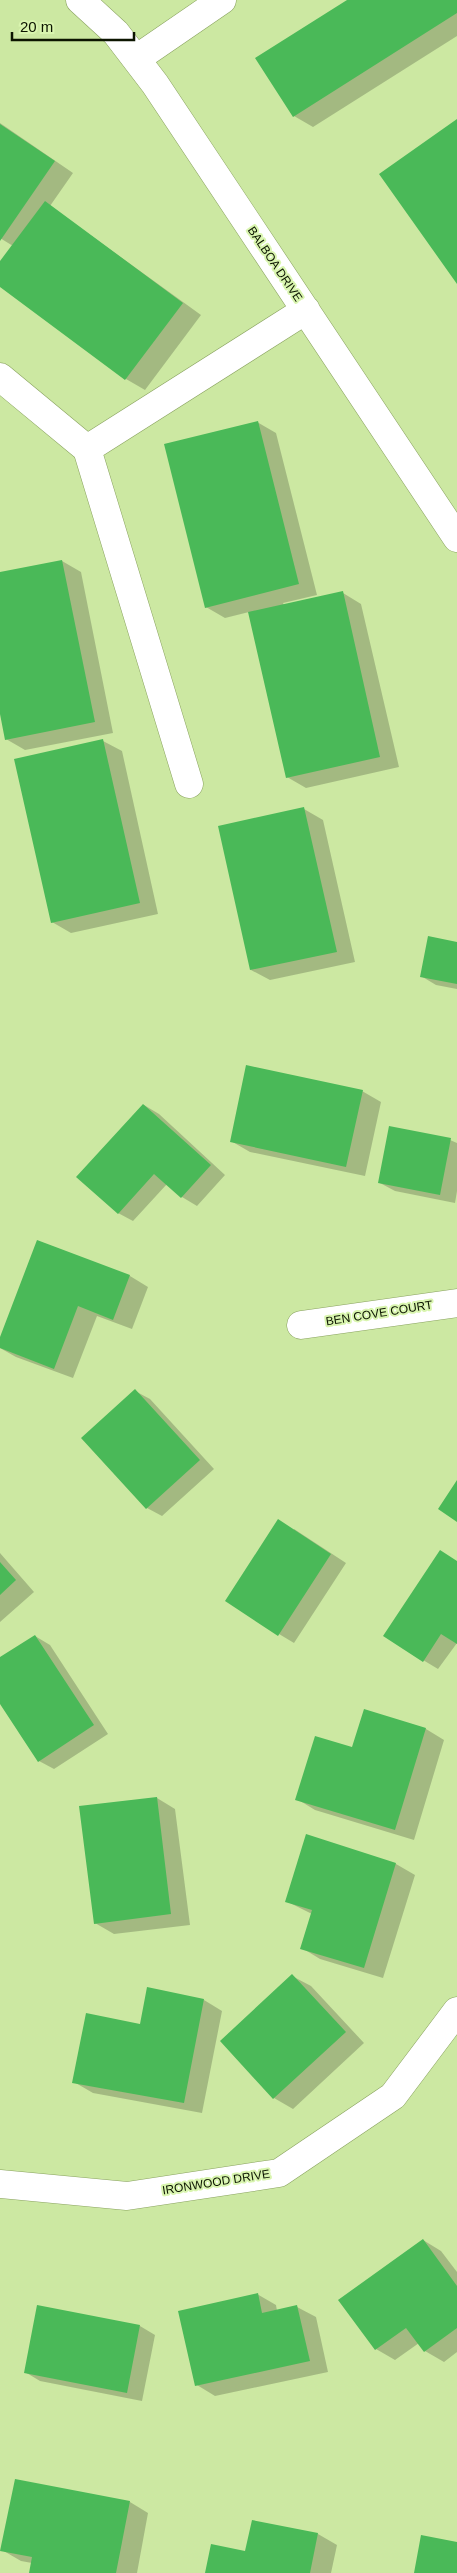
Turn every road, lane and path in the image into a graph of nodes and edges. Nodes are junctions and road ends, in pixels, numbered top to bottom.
1 (80, 0) edge
2 (222, 0) edge
3 (136, 60) junction
4 (306, 310) junction
5 (0, 377) edge
6 (88, 449) junction
7 (457, 538) edge
8 (190, 784) dead end
9 (457, 1303) edge
10 (301, 1325) dead end
11 (457, 2011) edge
12 (0, 2184) edge

1 - 3 street, BALBOA DRIVE
2 - 3 street
3 - 4 street, BALBOA DRIVE
4 - 6 street
4 - 7 street, BALBOA DRIVE
5 - 6 street
6 - 8 street
9 - 10 street, BEN COVE COURT
11 - 12 street, IRONWOOD DRIVE

